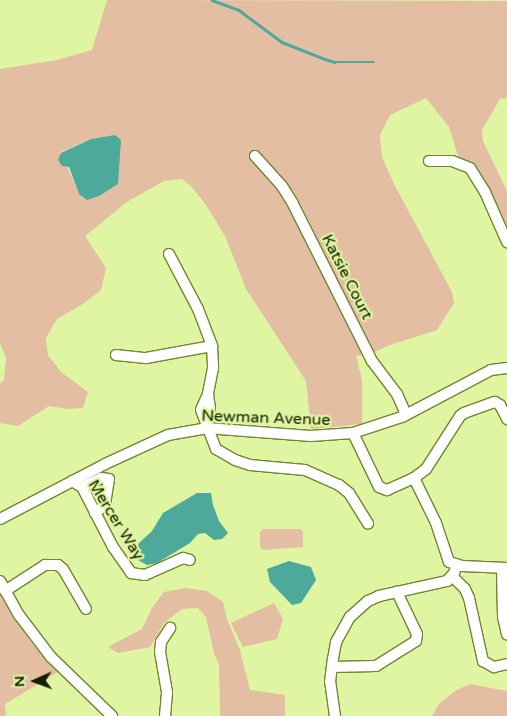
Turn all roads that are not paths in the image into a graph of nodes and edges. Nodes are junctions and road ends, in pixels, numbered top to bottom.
1 (255, 156) dead end
2 (429, 161) dead end
3 (507, 242) edge
4 (169, 254) dead end
5 (212, 346) junction
6 (116, 355) dead end
7 (507, 368) edge
8 (406, 414) junction
9 (507, 419) edge
10 (206, 428) junction
11 (353, 433) junction
12 (414, 478) junction
13 (72, 481) junction
14 (82, 487) junction
15 (95, 513) junction
16 (0, 519) edge
17 (368, 524) dead end
18 (190, 560) dead end
19 (457, 564) junction
20 (504, 568) edge
21 (452, 576) junction
22 (0, 582) edge
23 (6, 591) junction
24 (397, 592) junction
25 (86, 609) dead end
26 (170, 628) dead end
27 (507, 635) edge
28 (507, 664) edge
29 (332, 667) junction
30 (112, 716) edge
31 (165, 716) edge
32 (335, 716) edge

1 - 8 street, Katsie Court
2 - 3 street
4 - 5 street
5 - 6 street
5 - 10 street
7 - 8 street, Newman Avenue
8 - 11 street, Newman Avenue
9 - 12 street
10 - 11 street, Newman Avenue
10 - 13 street, Newman Avenue
10 - 17 street
11 - 12 street
12 - 19 street
13 - 14 street, Mercer Way
13 - 16 street, Newman Avenue
14 - 15 street, Mercer Way
14 - 15 street
15 - 18 street, Mercer Way
19 - 20 street
19 - 21 street
20 - 27 street
21 - 24 street
21 - 28 street
22 - 23 street
23 - 25 street
23 - 30 street
24 - 29 street
24 - 29 street
26 - 31 street
29 - 32 street

